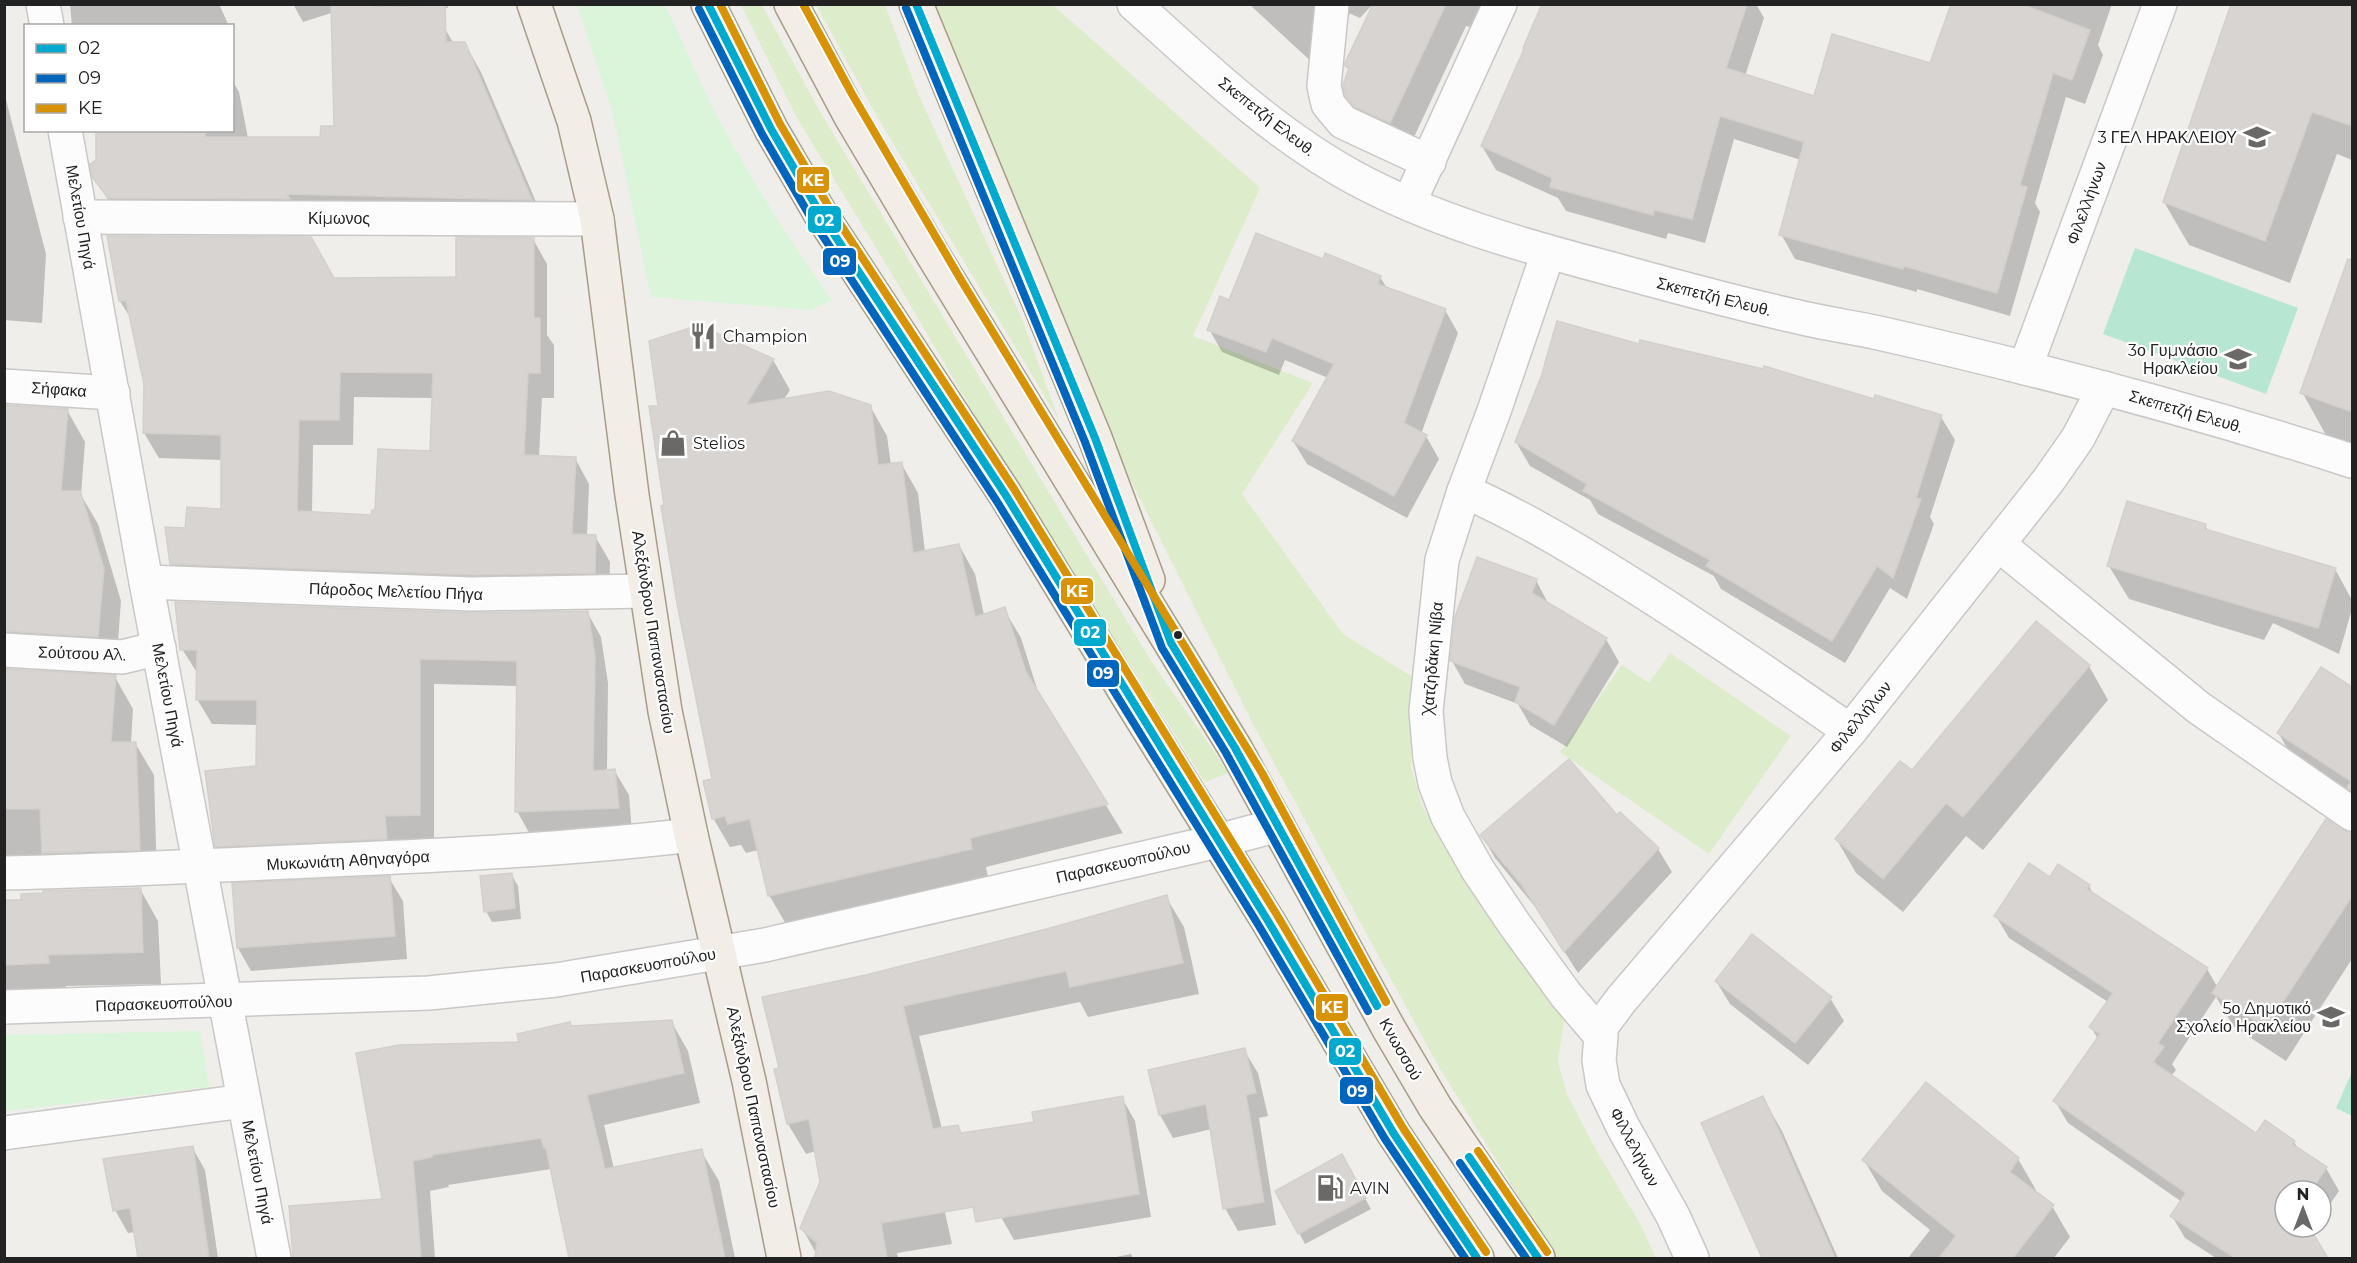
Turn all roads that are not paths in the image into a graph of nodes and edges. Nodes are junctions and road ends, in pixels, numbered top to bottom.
1 (43, 4) edge
2 (534, 4) edge
3 (708, 4) edge
4 (791, 4) edge
5 (916, 4) edge
6 (1134, 4) edge
7 (1332, 4) edge
8 (1500, 4) edge
9 (2160, 4) edge
10 (47, 24) edge
11 (65, 132) edge
12 (1429, 162) junction
13 (1408, 203) junction
14 (80, 217) junction
15 (597, 219) junction
16 (1548, 253) junction
17 (2025, 368) junction
18 (4, 386) edge
19 (2104, 388) junction
20 (113, 393) junction
21 (2352, 461) edge
22 (1464, 491) junction
23 (1998, 544) junction
24 (146, 582) junction
25 (646, 591) junction
26 (1171, 643) junction
27 (159, 648) junction
28 (4, 650) edge
29 (1850, 731) junction
30 (2352, 814) edge
31 (1278, 825) junction
32 (691, 835) junction
33 (1218, 841) junction
34 (201, 867) junction
35 (4, 873) edge
36 (720, 952) junction
37 (226, 1001) junction
38 (4, 1007) edge
39 (1598, 1031) junction
40 (244, 1101) junction
41 (4, 1133) edge
42 (274, 1258) edge
43 (784, 1258) edge
44 (1477, 1258) edge
45 (1538, 1258) edge
46 (1692, 1258) edge

1 - 10 street
2 - 15 main road, Αλεξάνδρου Παπαναστασίου
3 - 33 main road
4 - 26 main road
5 - 26 main road
6 - 13 street, Σκεπετζή Ελευθ.
7 - 12 street
8 - 12 street
9 - 17 street, Φιλελλήνων
11 - 14 street, Μελετίου Πηγά
12 - 13 street
13 - 16 street, Σκεπετζή Ελευθ.
14 - 15 street, Κίμωνος
14 - 20 street, Μελετίου Πηγά
15 - 25 main road, Αλεξάνδρου Παπαναστασίου
16 - 17 street, Σκεπετζή Ελευθ.
16 - 22 street, Χατζηδάκη Νίβα
17 - 19 street, Σκεπετζή Ελευθ.
18 - 20 street, Σήφακα
19 - 21 street, Σκεπετζή Ελευθ.
19 - 23 street, Φιλελλήλων
20 - 24 street, Μελετίου Πηγά
22 - 29 street
22 - 39 street, Χατζηδάκη Νίβα
23 - 29 street, Φιλελλήλων
23 - 30 street
24 - 25 street, Πάροδος Μελετίου Πήγα
24 - 27 street, Μελετίου Πηγά
25 - 32 main road, Αλεξάνδρου Παπαναστασίου
26 - 31 main road, Κνωσσού
27 - 28 street, Σούτσου Αλ.
27 - 34 street, Μελετίου Πηγά
29 - 39 street, Φιλελλήλων
31 - 33 street, Παρασκευοπούλου
31 - 45 main road, Κνωσσού
32 - 34 street, Μυκωνιάτη Αθηναγόρα
32 - 36 main road, Αλεξάνδρου Παπαναστασίου
33 - 36 street, Παρασκευοπούλου
33 - 44 main road
34 - 35 street, Μυκωνιάτη Αθηναγόρα
34 - 37 street, Μελετίου Πηγά
36 - 37 street, Παρασκευοπούλου
36 - 43 main road, Αλεξάνδρου Παπαναστασίου
37 - 38 street, Παρασκευοπούλου
37 - 40 street, Μελετίου Πηγά
39 - 46 street, Φιλλελήνων
40 - 41 street
40 - 42 street, Μελετίου Πηγά

